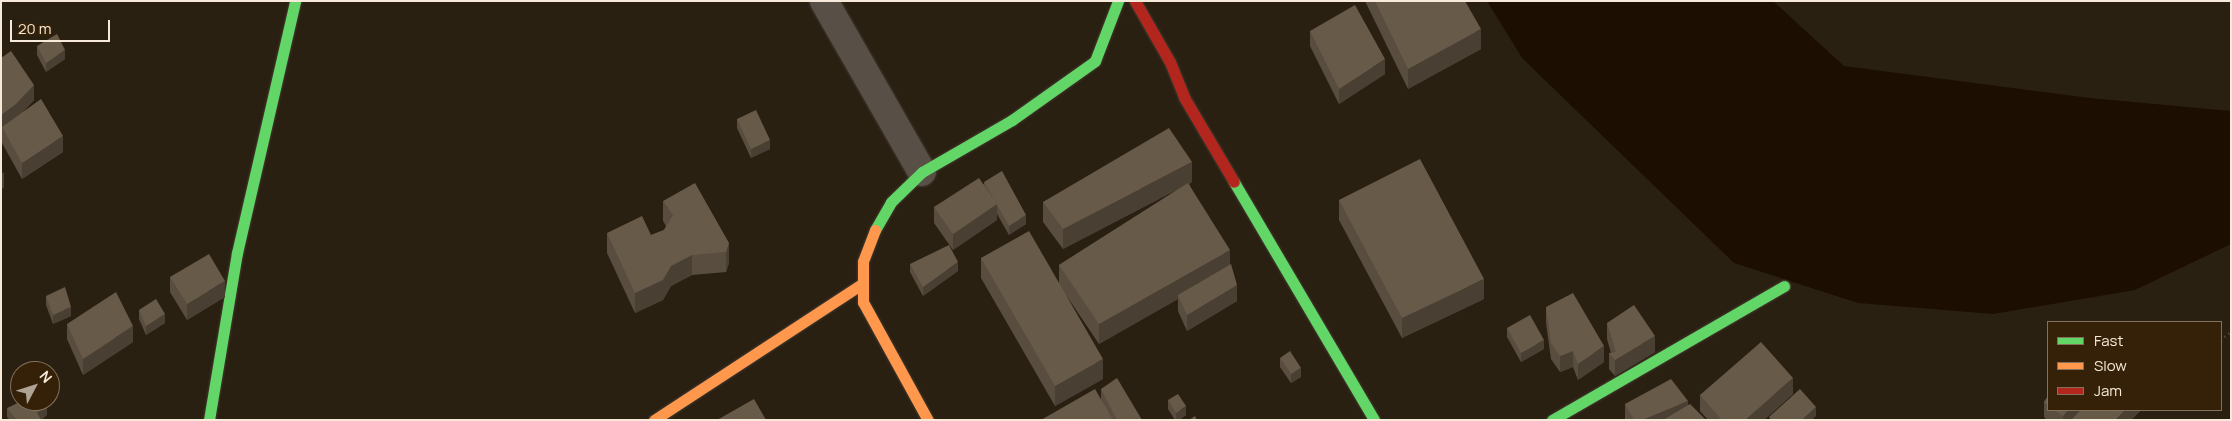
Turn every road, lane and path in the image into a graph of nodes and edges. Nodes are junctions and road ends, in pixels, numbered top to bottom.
1 (295, 1) edge
2 (824, 1) edge
3 (1118, 1) edge
4 (1135, 1) edge
5 (922, 172) junction
6 (862, 284) junction
7 (1784, 286) dead end
8 (209, 420) edge
9 (654, 420) edge
10 (928, 420) edge
11 (1374, 420) edge
12 (1552, 420) edge

1 - 8 street
2 - 5 street
3 - 5 street
4 - 11 street
5 - 6 street
6 - 9 street
6 - 10 street
7 - 12 street

